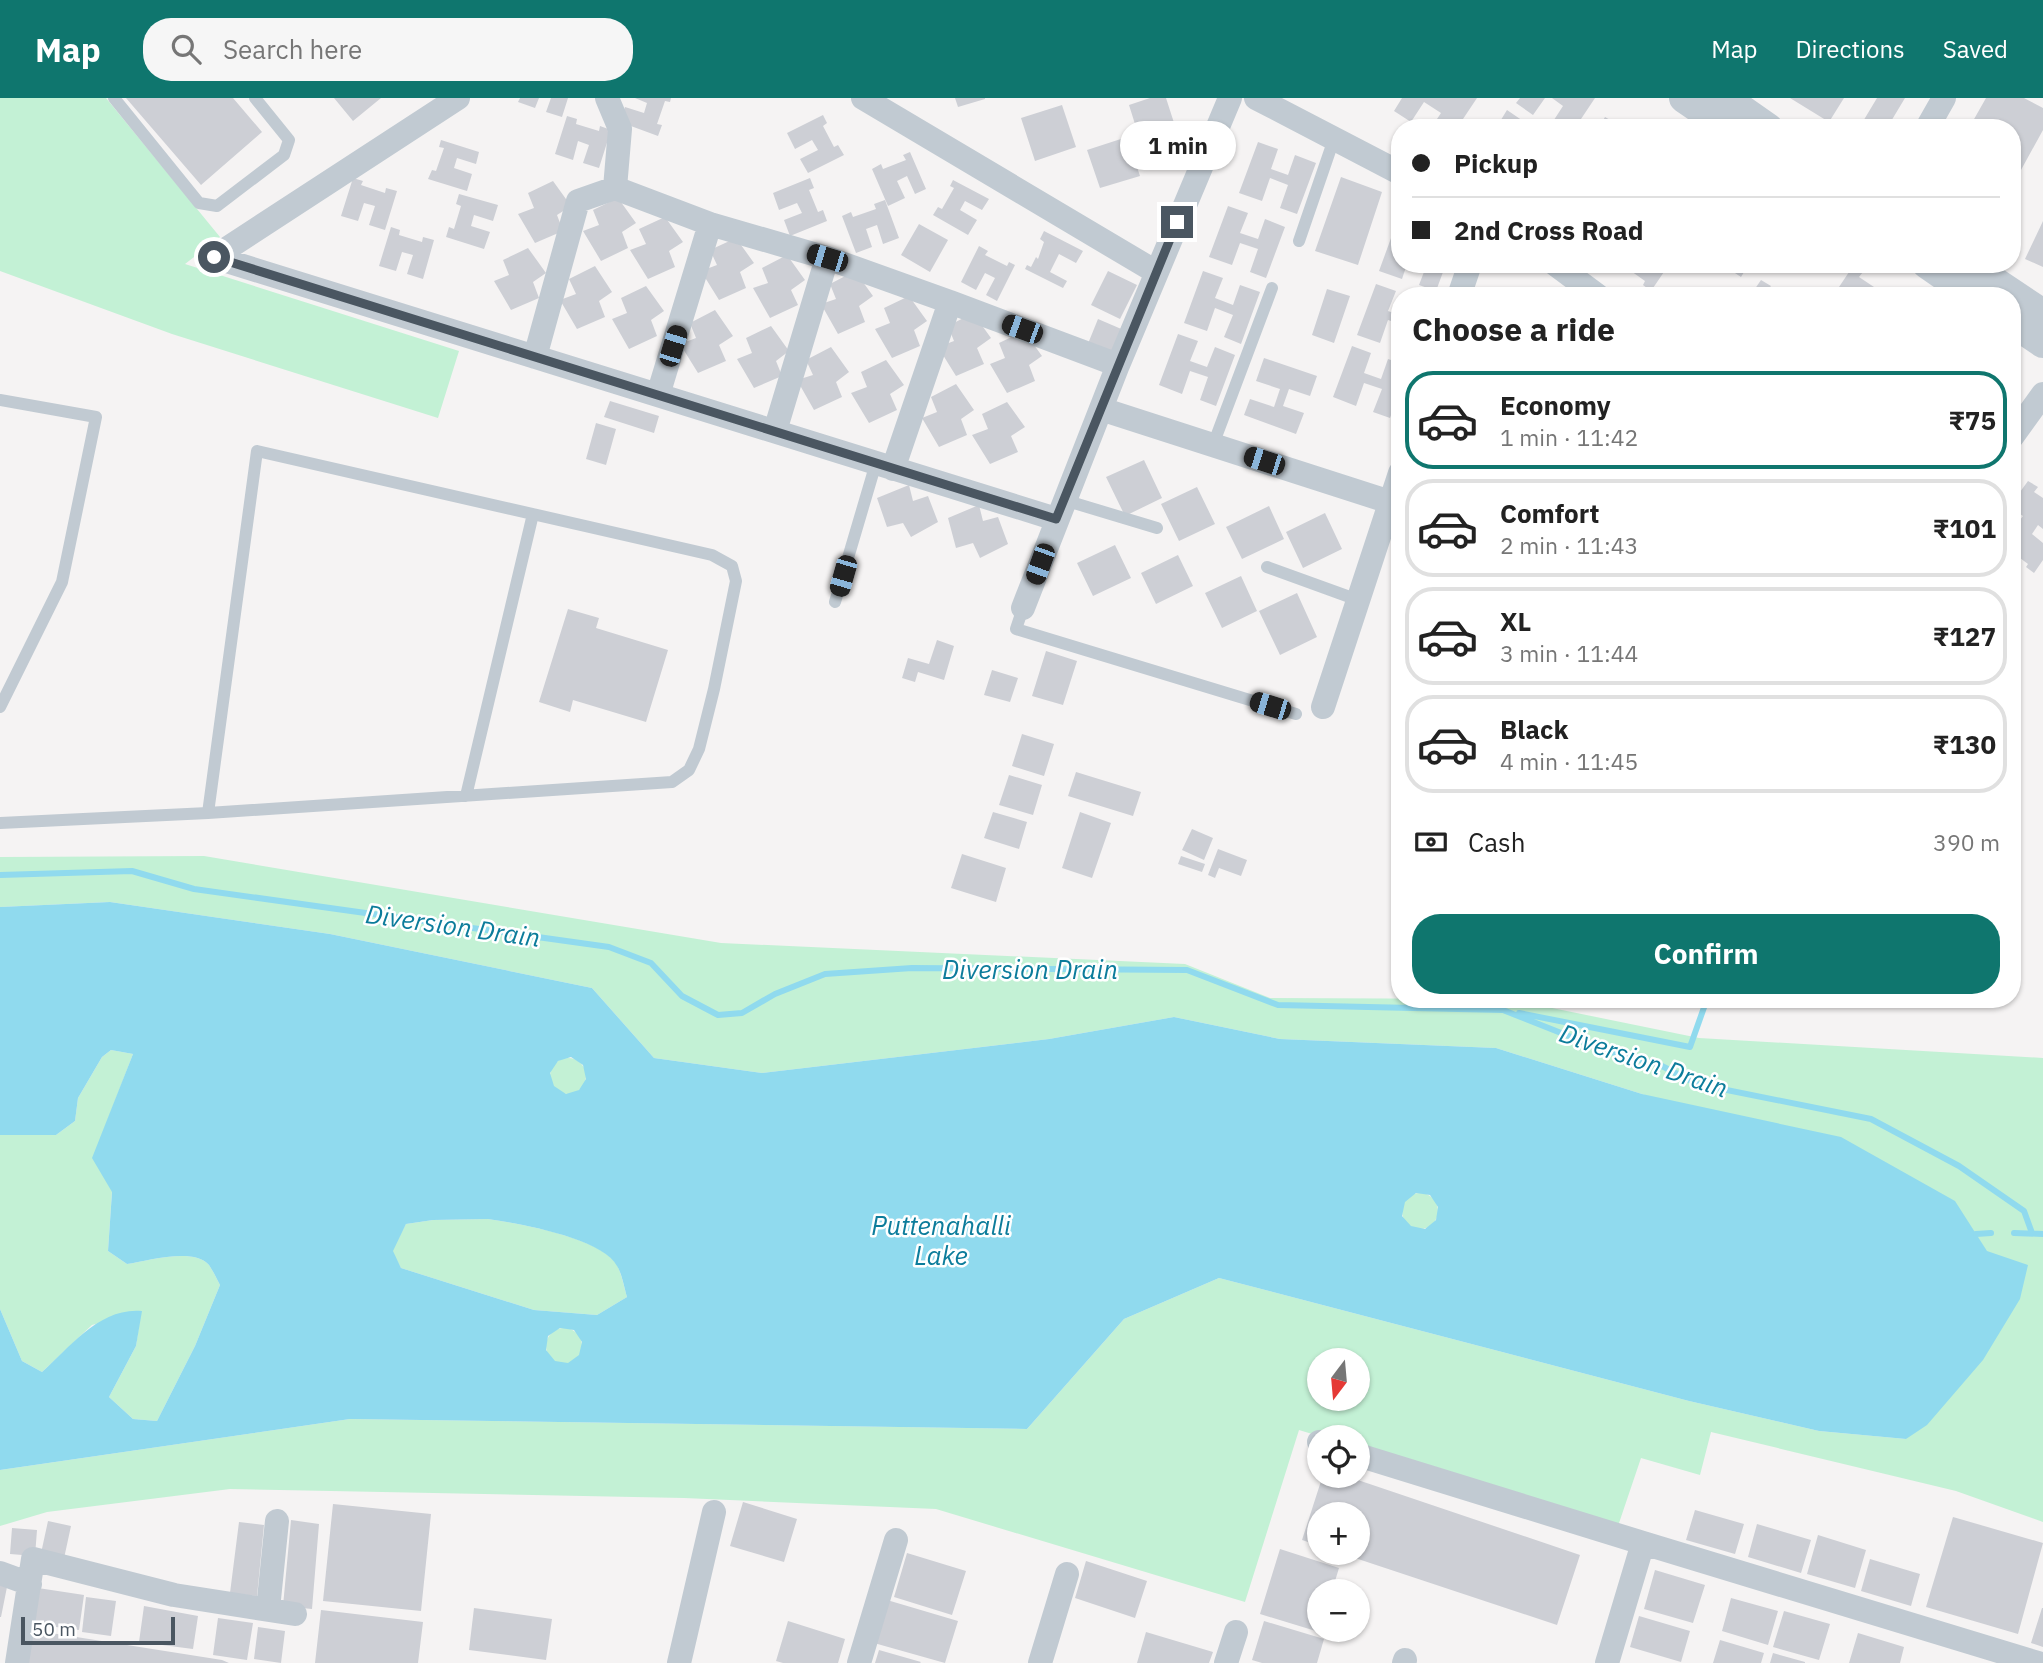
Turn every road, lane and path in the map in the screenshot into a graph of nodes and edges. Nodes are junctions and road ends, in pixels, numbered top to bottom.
1 (114, 98) edge
2 (255, 98) edge
3 (458, 98) edge
4 (607, 98) edge
5 (863, 98) edge
6 (1230, 98) edge
7 (1256, 98) edge
8 (1684, 98) edge
9 (1725, 98) edge
10 (1944, 98) edge
11 (1715, 119) edge
12 (1755, 119) edge
13 (1932, 119) edge
14 (1334, 139) junction
15 (1391, 168) edge
16 (615, 188) junction
17 (710, 224) junction
18 (1299, 241) dead end
19 (827, 258) junction
20 (1156, 272) junction
21 (1567, 273) edge
22 (1940, 273) edge
23 (1982, 273) edge
24 (1586, 287) edge
25 (1960, 287) edge
26 (2002, 287) edge
27 (1272, 288) dead end
28 (2021, 299) edge
29 (950, 302) junction
30 (2043, 314) edge
31 (2021, 328) edge
32 (2043, 343) edge
33 (535, 357) junction
34 (1118, 365) junction
35 (2043, 394) edge
36 (658, 395) junction
37 (0, 400) edge
38 (1101, 409) junction
39 (2021, 425) edge
40 (775, 431) junction
41 (1213, 445) junction
42 (884, 466) junction
43 (1391, 502) edge
44 (1060, 510) junction
45 (1391, 513) edge
46 (533, 514) junction
47 (1157, 528) dead end
48 (1267, 567) dead end
49 (1358, 600) junction
50 (835, 602) dead end
51 (1023, 608) joint
52 (0, 707) edge
53 (1323, 707) dead end
54 (1296, 714) dead end
55 (466, 796) junction
56 (208, 813) junction
57 (0, 823) edge
58 (1370, 1459) edge
59 (715, 1512) dead end
60 (277, 1521) dead end
61 (896, 1540) dead end
62 (1643, 1543) junction
63 (0, 1573) edge
64 (1067, 1574) dead end
65 (30, 1584) junction
66 (268, 1609) junction
67 (295, 1614) dead end
68 (1236, 1632) dead end
69 (17, 1663) edge
70 (679, 1663) edge
71 (859, 1663) edge
72 (1040, 1663) edge
73 (1227, 1663) edge
74 (1607, 1663) edge
75 (2038, 1663) edge

1 - 2 lane
3 - 33 street
4 - 16 street
5 - 20 street
6 - 20 street
7 - 14 street
8 - 11 street
9 - 12 street
10 - 13 street
14 - 15 street
14 - 18 lane
16 - 17 street
16 - 33 street
17 - 19 street
17 - 36 street
19 - 29 street
19 - 40 street
20 - 34 street
21 - 24 street
22 - 25 street
23 - 26 street
27 - 41 lane
28 - 30 street
29 - 34 street
29 - 42 street
31 - 32 street
33 - 36 street
34 - 38 street
35 - 39 street
36 - 40 street
37 - 52 lane
38 - 41 street
38 - 44 street
40 - 42 street
41 - 43 street
42 - 44 street
42 - 50 lane
44 - 47 lane
44 - 51 street
45 - 49 street
46 - 55 lane
46 - 55 lane
46 - 56 lane
48 - 49 lane
49 - 53 street
51 - 54 lane
55 - 56 lane
56 - 57 lane
58 - 62 street
59 - 70 street
60 - 66 street
61 - 71 street
62 - 74 street
62 - 75 street
63 - 65 street
64 - 72 street
65 - 66 street
65 - 69 street
66 - 67 street
68 - 73 street

